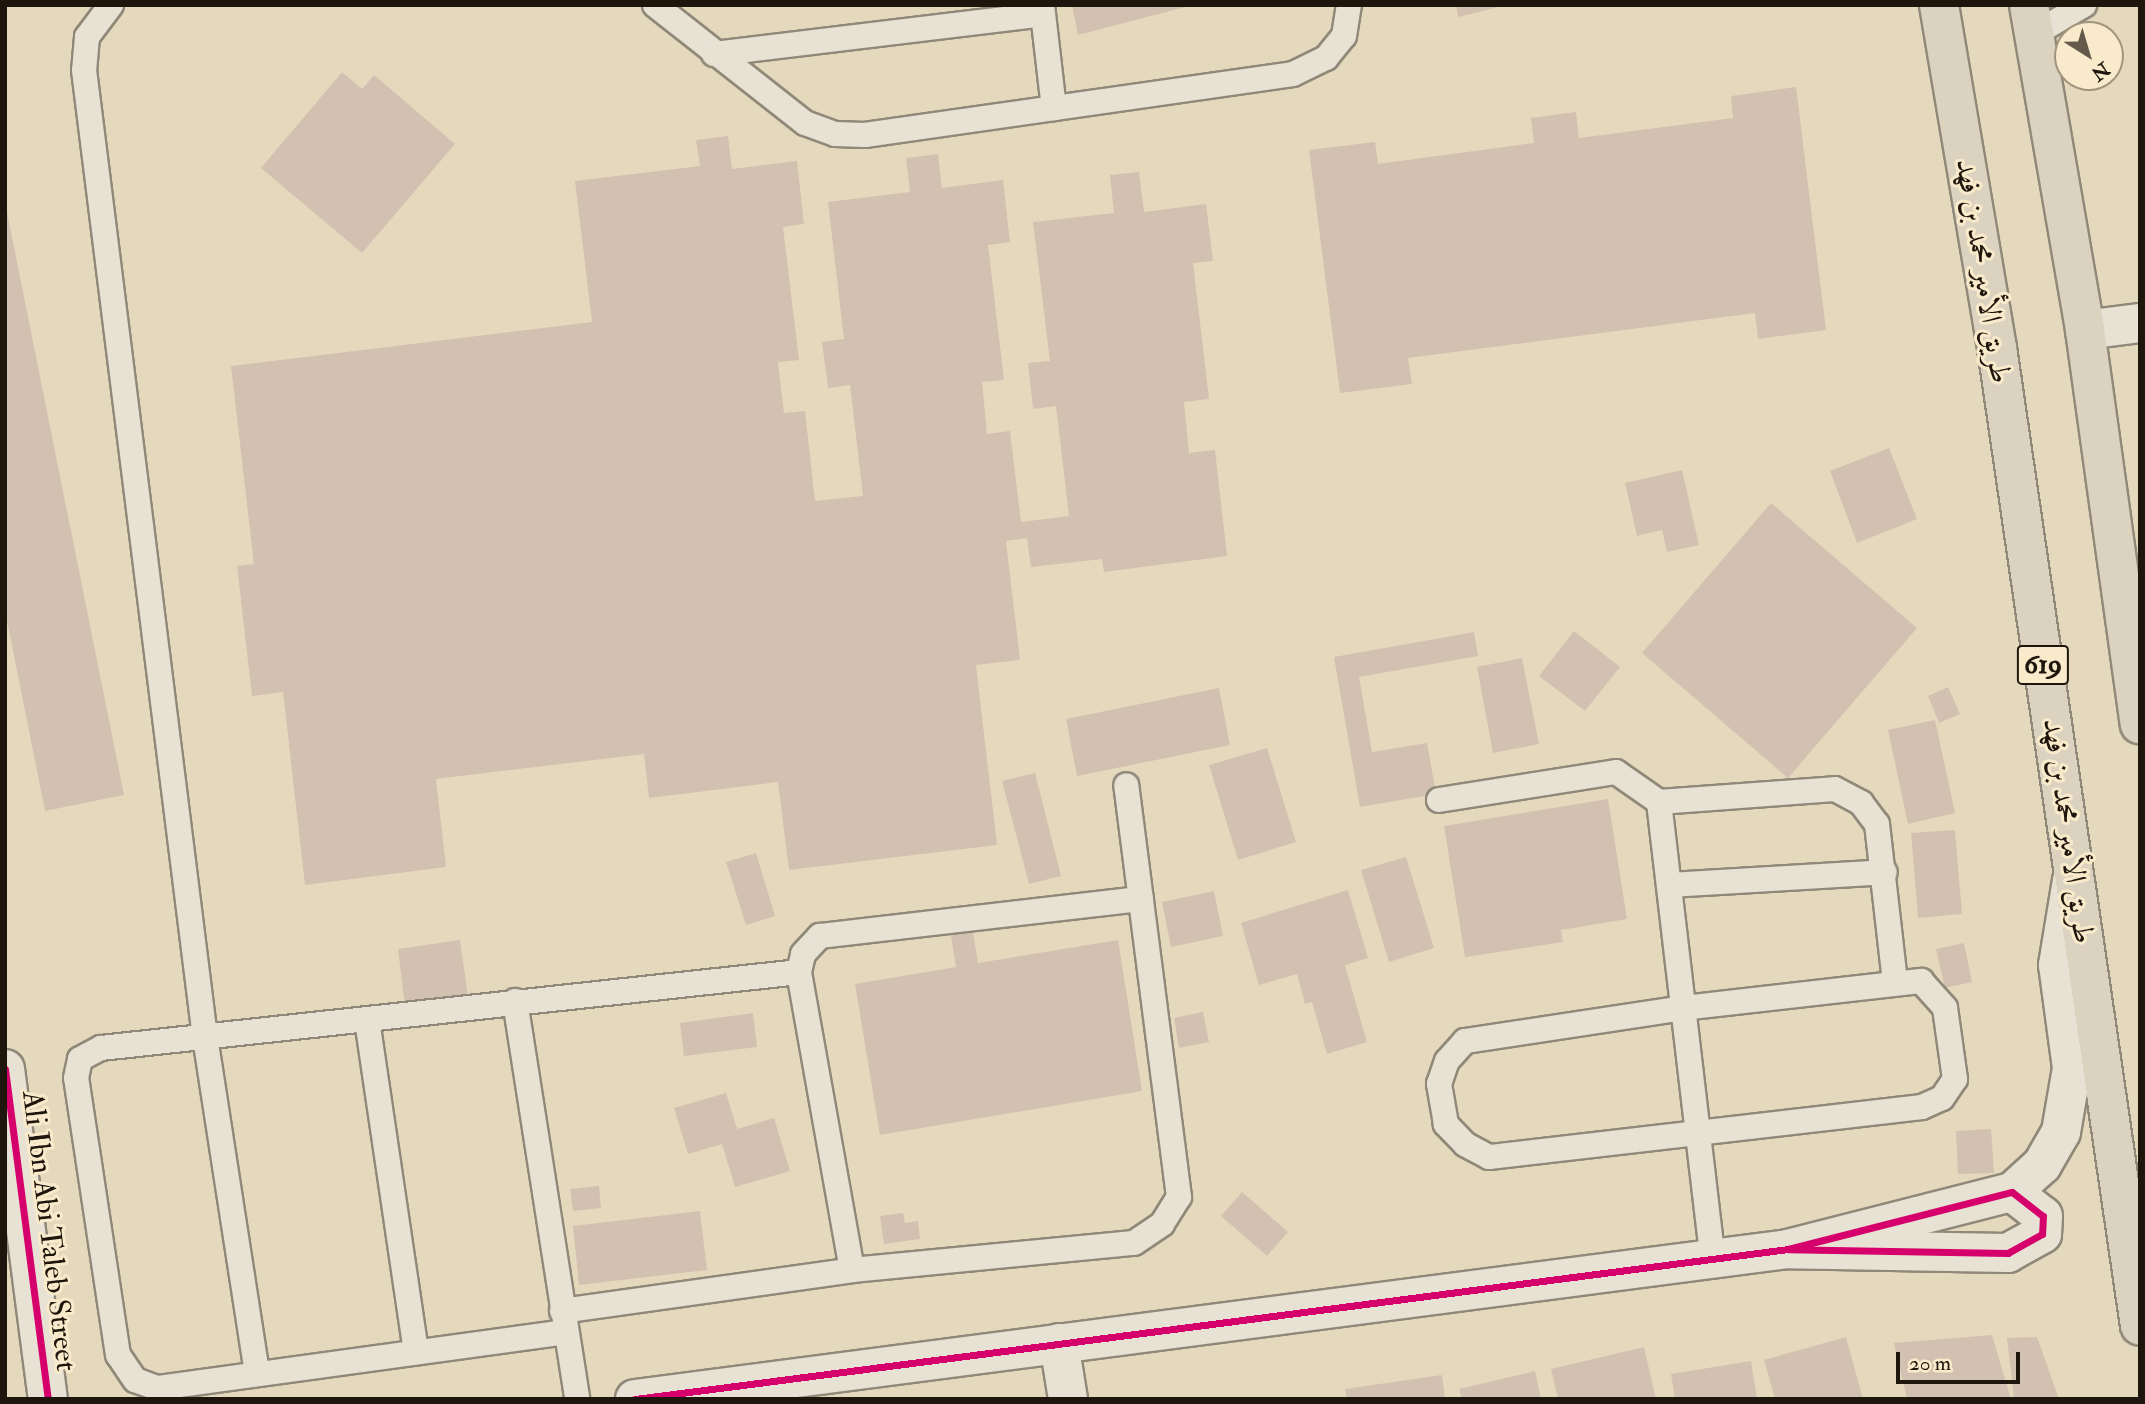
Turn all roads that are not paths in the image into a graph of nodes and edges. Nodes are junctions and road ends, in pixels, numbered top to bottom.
1 (111, 5) edge
2 (655, 5) edge
3 (1349, 5) edge
4 (1939, 5) edge
5 (2084, 5) edge
6 (1042, 9) edge
7 (2032, 20) edge
8 (714, 54) junction
9 (1054, 108) junction
10 (2140, 323) edge
11 (2085, 330) junction
12 (2140, 724) edge
13 (1126, 785) dead end
14 (1439, 800) dead end
15 (1659, 802) junction
16 (2074, 871) junction
17 (1885, 872) junction
18 (1669, 885) junction
19 (1140, 899) junction
20 (799, 972) junction
21 (1895, 983) junction
22 (515, 1002) junction
23 (1683, 1008) junction
24 (367, 1020) junction
25 (205, 1037) junction
26 (5, 1069) edge
27 (1698, 1135) junction
28 (2012, 1192) junction
29 (1788, 1249) junction
30 (1713, 1259) junction
31 (852, 1270) junction
32 (564, 1322) junction
33 (2140, 1326) edge
34 (1059, 1343) junction
35 (416, 1352) junction
36 (257, 1374) junction
37 (48, 1399) edge
38 (577, 1399) edge
39 (635, 1399) edge
40 (1068, 1399) edge

1 - 25 lane
2 - 8 lane
3 - 9 lane
4 - 16 highway, طريق الأمير محمد بن فهد / 619
5 - 7 lane
6 - 8 lane
6 - 9 lane
7 - 11 highway
8 - 9 lane
10 - 11 street
11 - 12 highway
13 - 19 lane
14 - 15 lane
15 - 17 lane
15 - 18 lane
16 - 28 street
16 - 33 highway, طريق الأمير محمد بن فهد / 619
17 - 18 lane
17 - 21 lane
18 - 23 lane
19 - 20 lane
19 - 31 lane
20 - 22 lane
20 - 31 lane
21 - 23 lane
21 - 27 lane
22 - 24 lane
22 - 32 lane
23 - 27 lane
23 - 27 lane
24 - 25 lane
24 - 35 lane
25 - 36 lane
25 - 36 lane
26 - 37 street, Ali Ibn Abi Taleb Street
27 - 30 lane
28 - 29 street
28 - 29 street
29 - 30 street
30 - 34 street
31 - 32 lane
32 - 35 lane
32 - 38 lane
34 - 39 street
34 - 40 street
35 - 36 lane

